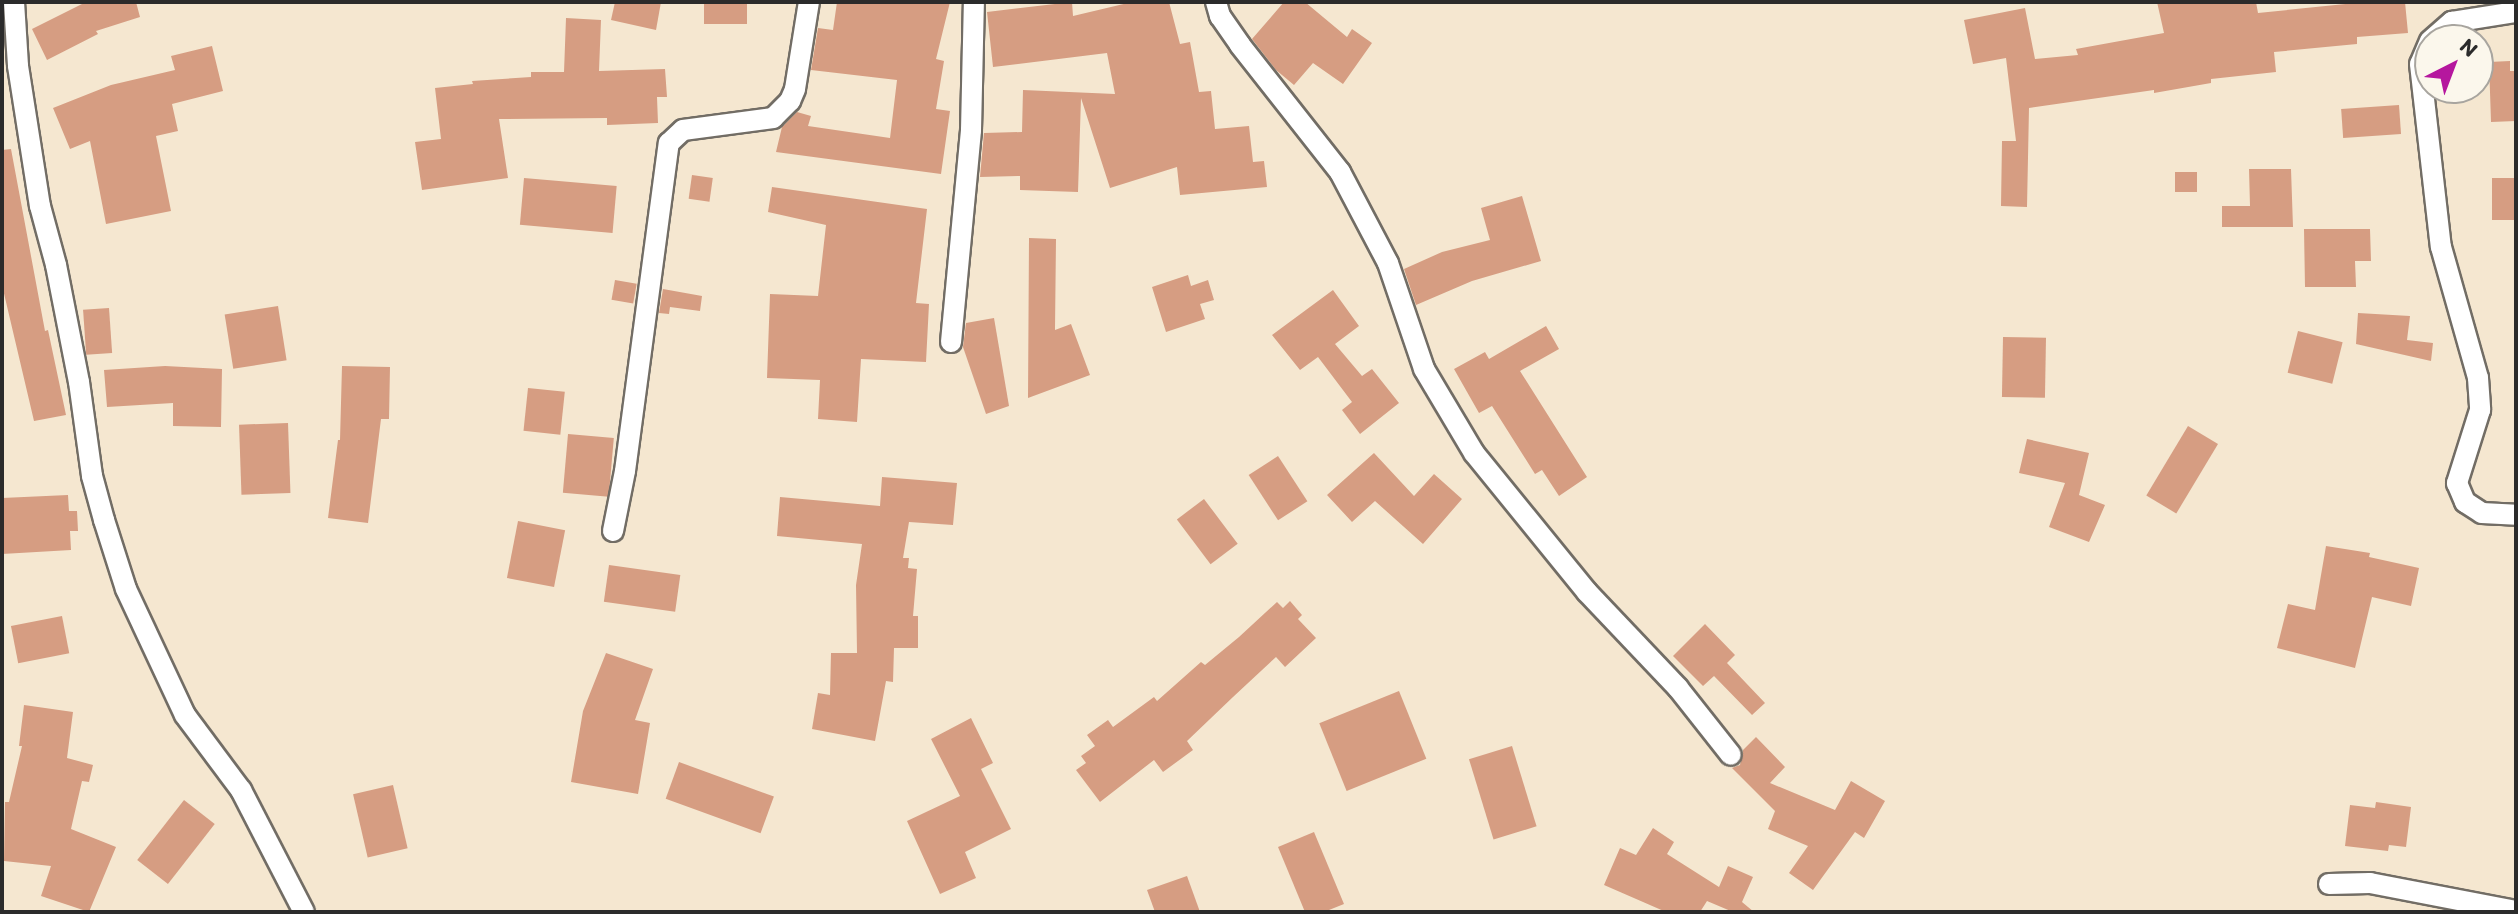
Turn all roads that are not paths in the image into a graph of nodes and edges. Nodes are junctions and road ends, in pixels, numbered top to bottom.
1 (14, 2) edge
2 (809, 2) edge
3 (974, 2) edge
4 (1216, 2) edge
5 (2516, 12) edge
6 (2450, 24) edge
7 (2425, 104) edge
8 (951, 342) dead end
9 (2516, 515) edge
10 (613, 531) dead end
11 (1731, 755) dead end
12 (2329, 884) dead end
13 (2516, 911) edge
14 (304, 912) edge

1 - 14 street
2 - 10 street
3 - 8 street
4 - 11 street
5 - 6 street
7 - 9 street
12 - 13 street

